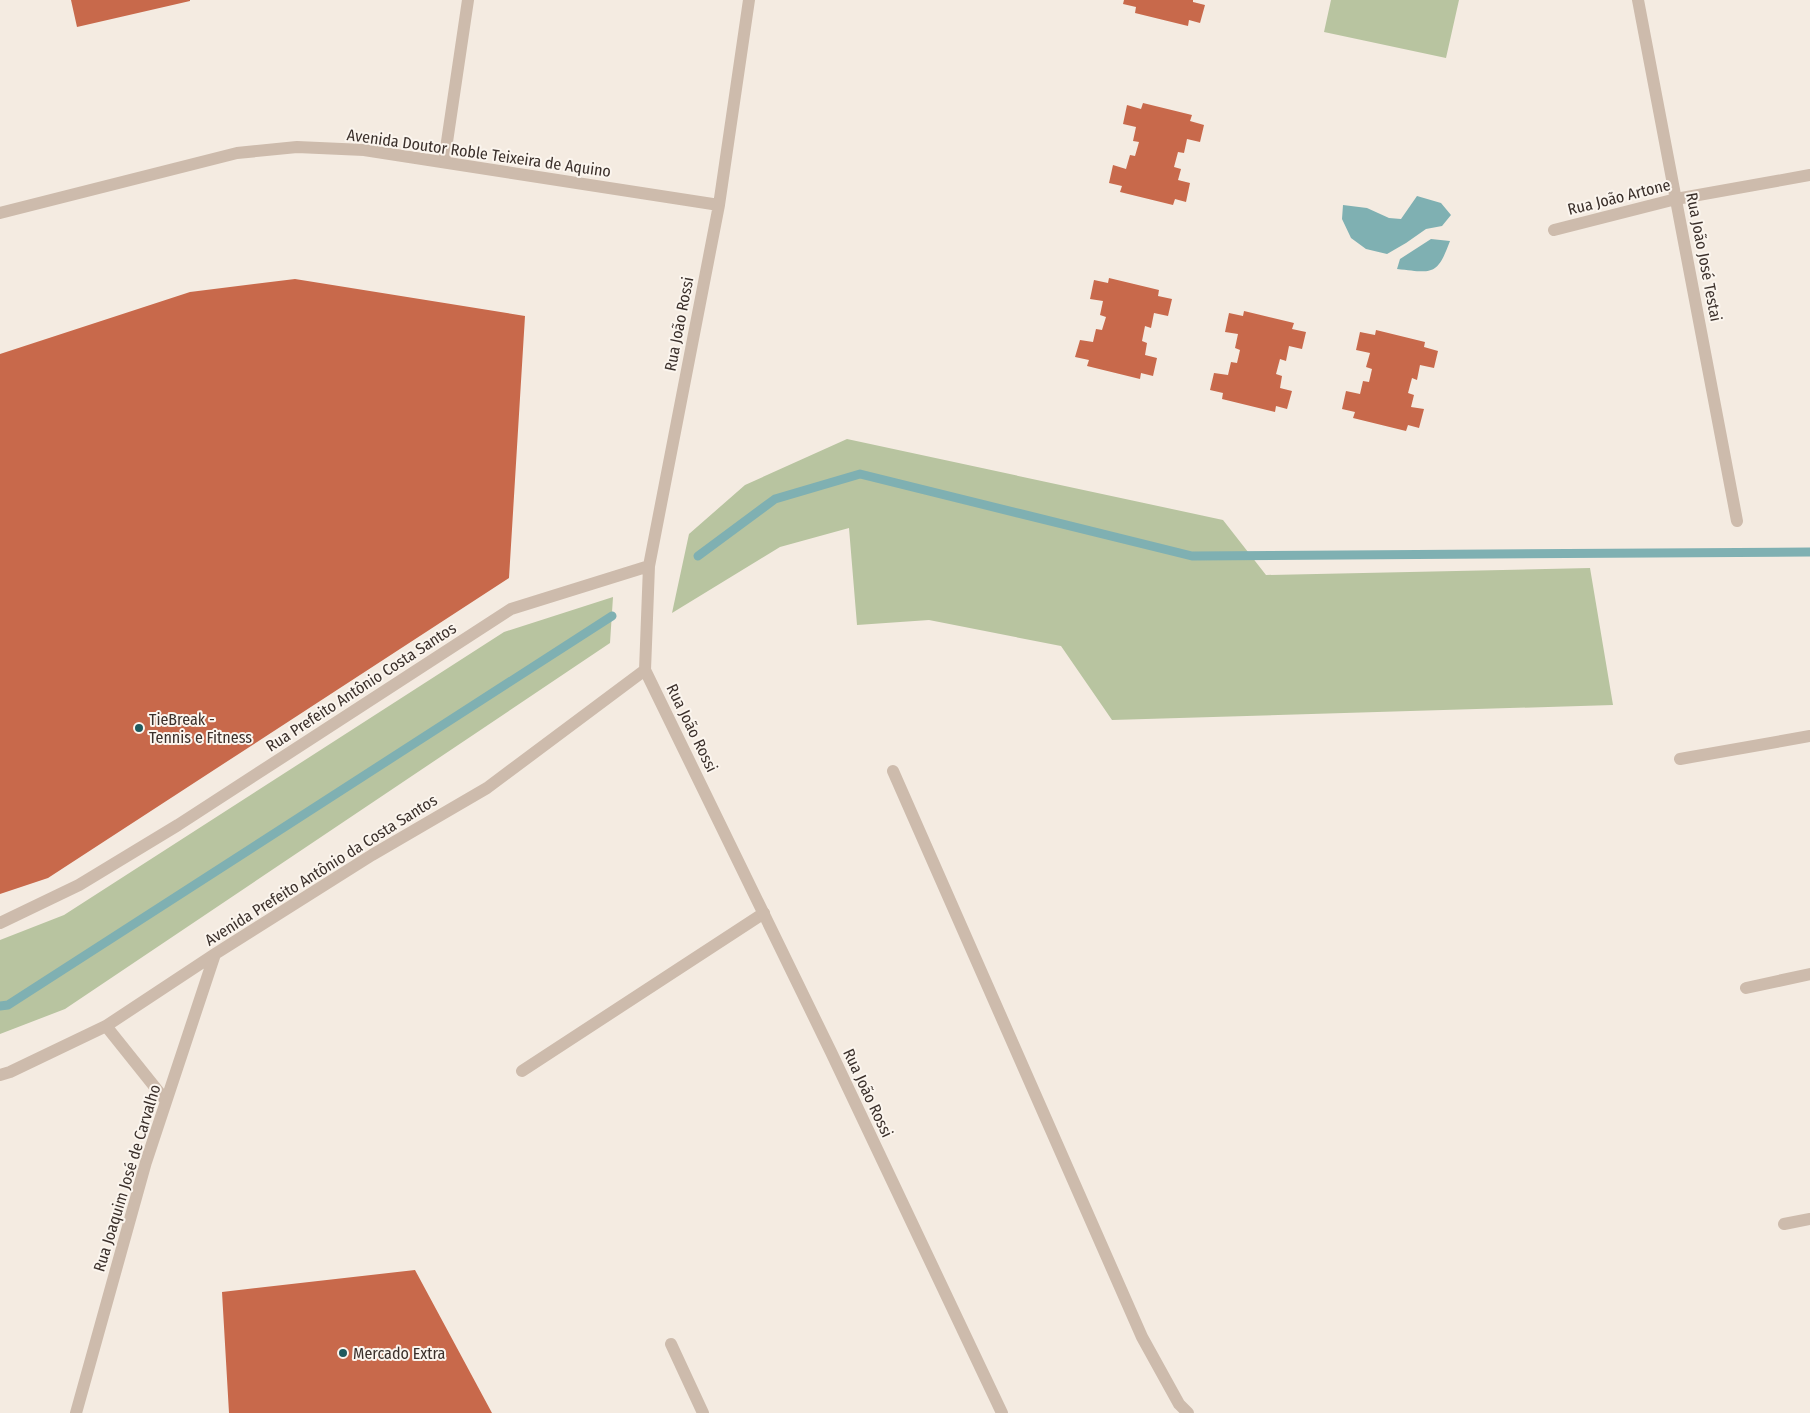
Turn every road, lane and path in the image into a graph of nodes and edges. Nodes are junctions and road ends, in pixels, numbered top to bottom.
1 (468, 0) edge
2 (749, 0) edge
3 (1638, 0) edge
4 (444, 162) junction
5 (1810, 175) edge
6 (1676, 199) junction
7 (719, 205) junction
8 (0, 213) edge
9 (1554, 230) dead end
10 (1737, 521) dead end
11 (649, 566) junction
12 (645, 670) junction
13 (1810, 736) edge
14 (1680, 759) dead end
15 (893, 771) dead end
16 (764, 913) junction
17 (0, 923) edge
18 (216, 954) junction
19 (1810, 974) edge
20 (1746, 988) dead end
21 (106, 1026) junction
22 (522, 1071) dead end
23 (0, 1075) edge
24 (166, 1101) junction
25 (1810, 1219) edge
26 (1784, 1224) dead end
27 (671, 1344) dead end
28 (76, 1413) edge
29 (703, 1413) edge
30 (1002, 1413) edge
31 (1188, 1413) edge

1 - 4 street
2 - 7 street, Rua João Rossi
3 - 6 street, Rua João José Testai
4 - 7 street, Avenida Doutor Roble Teixeira de Aquino
4 - 8 street, Avenida Doutor Roble Teixeira de Aquino
5 - 6 street, Rua João Artone
6 - 9 street, Rua João Artone
6 - 10 street, Rua João José Testai
7 - 11 street, Rua João Rossi
11 - 12 street, Rua João Rossi
11 - 17 street, Rua Prefeito Antônio Costa Santos
12 - 16 street, Rua João Rossi
12 - 18 street, Avenida Prefeito Antônio da Costa Santos
13 - 14 street
15 - 31 street
16 - 22 street
16 - 30 street, Rua João Rossi
18 - 21 street, Avenida Prefeito Antônio da Costa Santos
18 - 24 street, Rua Joaquim José de Carvalho
19 - 20 street
21 - 23 street, Avenida Prefeito Antônio da Costa Santos
21 - 24 street
24 - 28 street, Rua Joaquim José de Carvalho
25 - 26 street
27 - 29 street

